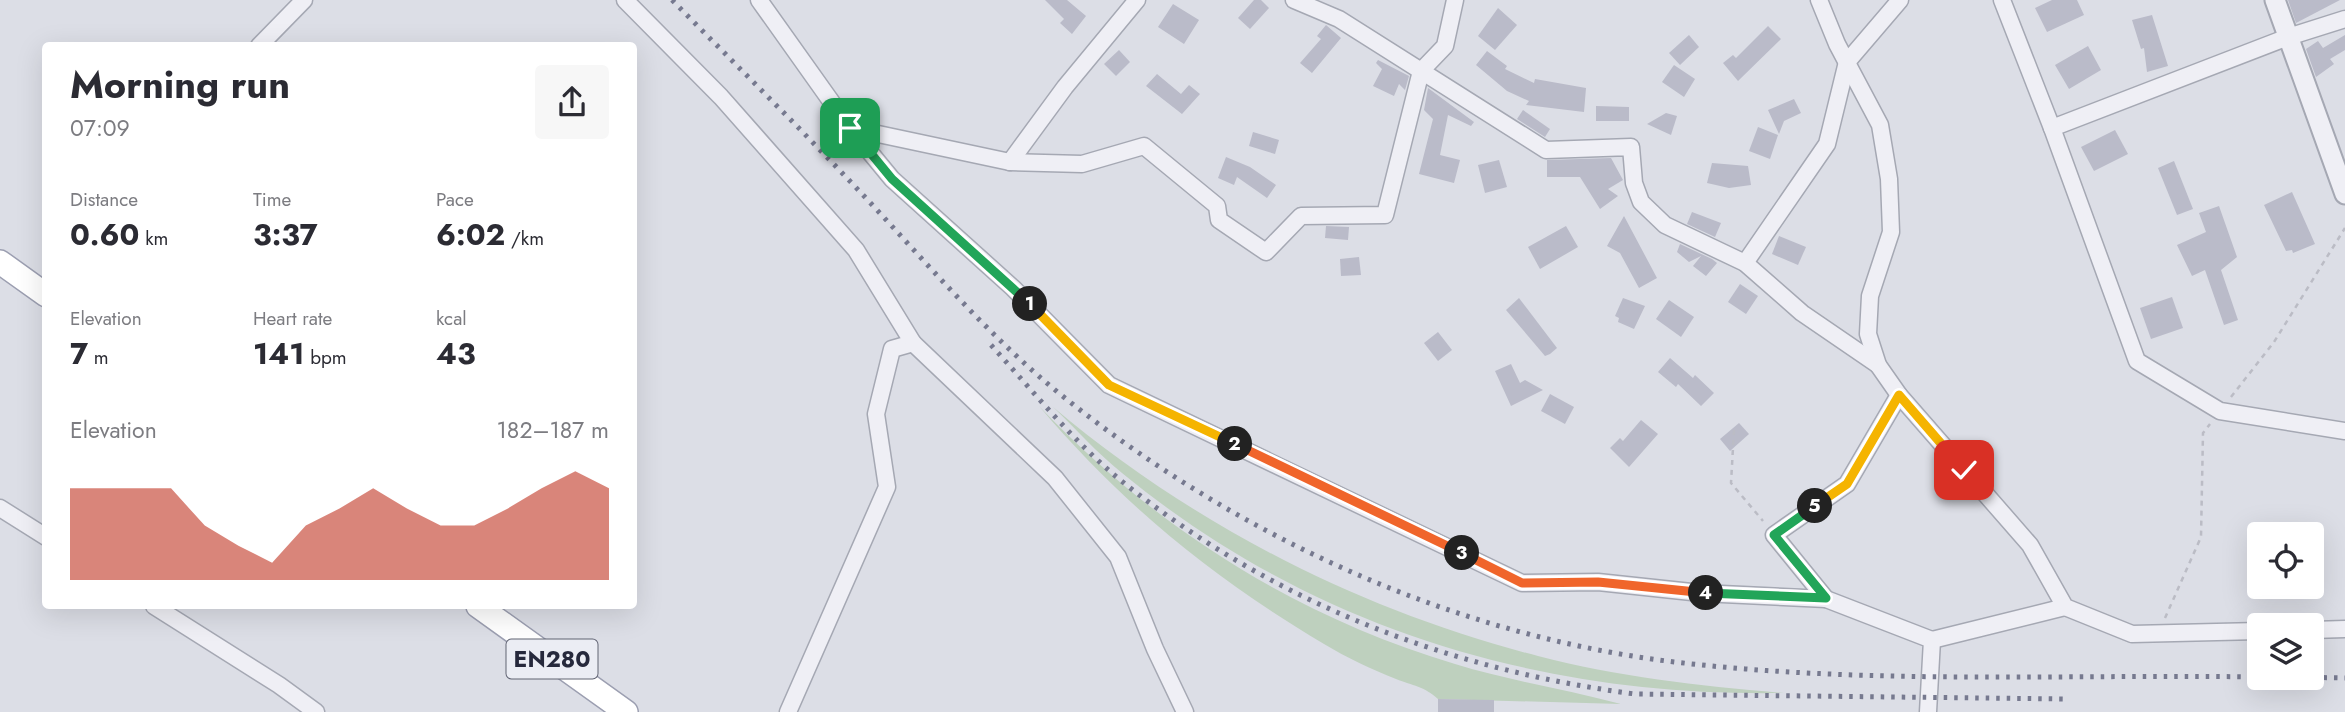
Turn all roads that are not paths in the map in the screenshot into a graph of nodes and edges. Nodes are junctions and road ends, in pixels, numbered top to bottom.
1 (304, 0) edge
2 (625, 0) edge
3 (758, 0) edge
4 (1138, 0) edge
5 (1294, 0) edge
6 (1455, 0) edge
7 (1819, 0) edge
8 (1900, 0) edge
9 (2003, 0) edge
10 (2274, 0) edge
11 (2345, 19) edge
12 (2288, 37) junction
13 (263, 42) edge
14 (1847, 62) junction
15 (1421, 71) junction
16 (850, 128) junction
17 (2052, 128) junction
18 (1010, 162) junction
19 (2345, 194) edge
20 (0, 262) edge
21 (1745, 263) junction
22 (42, 292) edge
23 (913, 343) junction
24 (1878, 365) junction
25 (1899, 395) junction
26 (2345, 431) edge
27 (0, 508) edge
28 (42, 534) edge
29 (1826, 598) junction
30 (2065, 607) junction
31 (159, 609) edge
32 (482, 609) edge
33 (2345, 629) edge
34 (2324, 630) edge
35 (2247, 631) edge
36 (1932, 640) junction
37 (316, 712) edge
38 (626, 712) edge
39 (788, 712) edge
40 (1185, 712) edge
41 (1928, 712) edge

1 - 13 street
2 - 23 street
3 - 16 street
4 - 18 street
5 - 15 street
6 - 15 street
7 - 14 street
8 - 14 street
9 - 17 street
10 - 12 street
11 - 12 street
12 - 17 street
12 - 19 street
14 - 21 street
14 - 24 street
15 - 18 street
15 - 21 street
16 - 18 street
16 - 29 street
17 - 26 street
20 - 22 main road
21 - 24 street
23 - 39 street
23 - 40 street
24 - 25 street
25 - 29 street
25 - 30 street
27 - 28 street
29 - 36 street
30 - 35 street
30 - 36 street
31 - 37 street
32 - 38 main road, EN280
33 - 34 street
36 - 41 street

